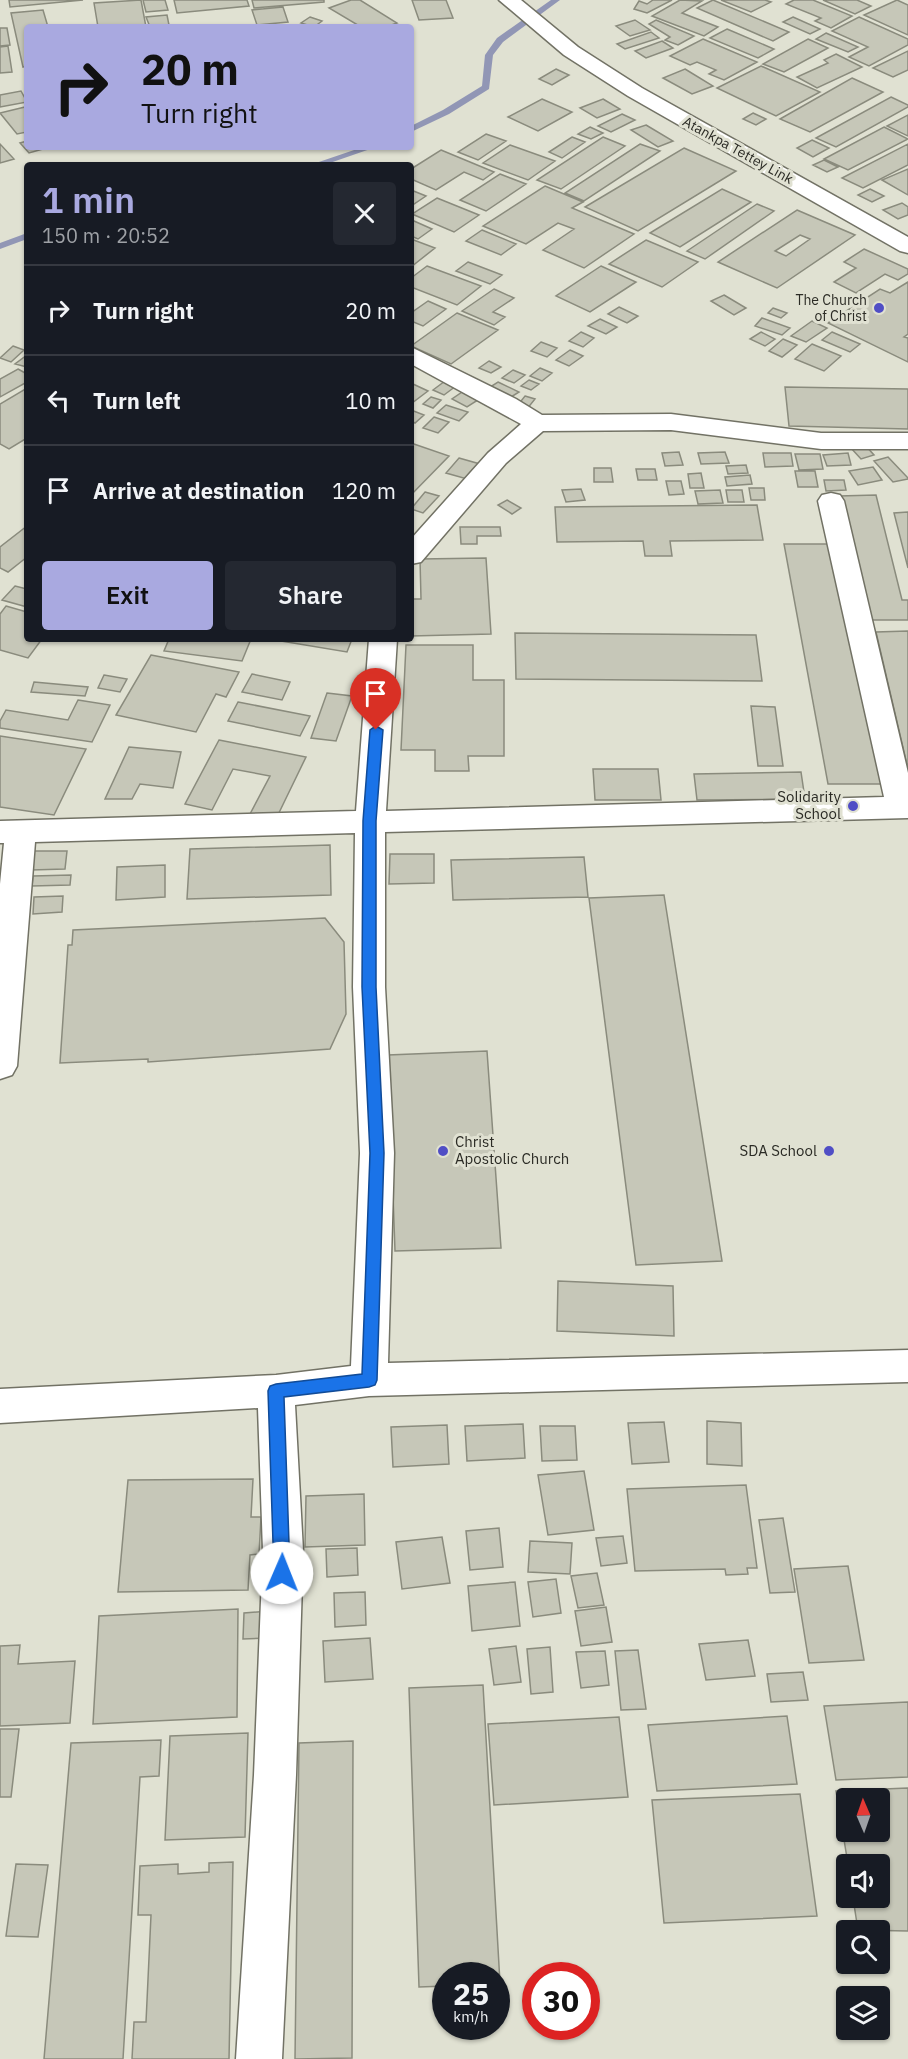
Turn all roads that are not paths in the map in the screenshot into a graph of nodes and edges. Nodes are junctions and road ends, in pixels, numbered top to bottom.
1 (510, 1) edge
2 (908, 246) edge
3 (414, 356) edge
4 (537, 423) junction
5 (908, 441) edge
6 (831, 501) dead end
7 (414, 553) edge
8 (383, 642) edge
9 (905, 807) edge
10 (370, 821) junction
11 (10, 833) edge
12 (0, 1066) edge
13 (908, 1366) edge
14 (369, 1380) junction
15 (276, 1391) junction
16 (0, 1406) edge
17 (259, 2059) edge

1 - 2 street, Atankpa Tettey Link
3 - 4 street
4 - 5 street
4 - 7 street
6 - 9 street
8 - 10 street
9 - 10 street
10 - 11 street
10 - 14 street
11 - 12 street
13 - 14 street
14 - 15 street
15 - 16 street
15 - 17 street

